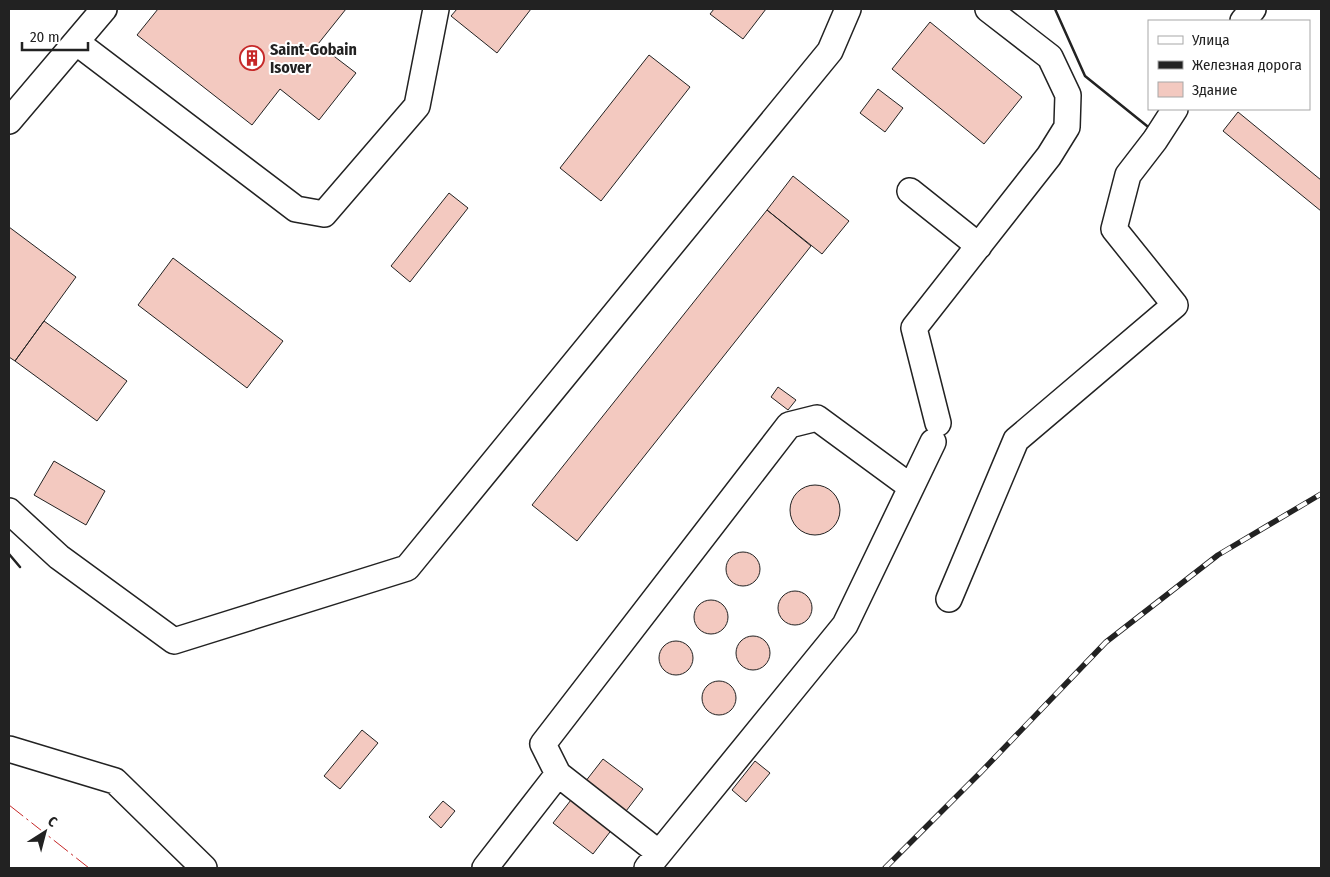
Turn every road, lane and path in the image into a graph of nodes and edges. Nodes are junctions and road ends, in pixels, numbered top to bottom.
1 (104, 9) edge
2 (436, 9) edge
3 (848, 9) edge
4 (988, 9) edge
5 (1253, 9) edge
6 (1244, 20) edge
7 (76, 42) junction
8 (1174, 110) edge
9 (9, 120) edge
10 (910, 191) dead end
11 (978, 246) junction
12 (912, 488) junction
13 (9, 511) edge
14 (948, 600) dead end
15 (9, 749) edge
16 (558, 774) junction
17 (653, 861) edge
18 (204, 868) edge
19 (485, 868) edge

1 - 7 lane
2 - 7 lane
3 - 13 lane
4 - 11 lane
5 - 6 lane
7 - 9 lane
8 - 14 lane
10 - 11 lane
11 - 12 lane
12 - 16 lane
12 - 17 lane
15 - 18 lane
16 - 17 lane
16 - 19 lane

